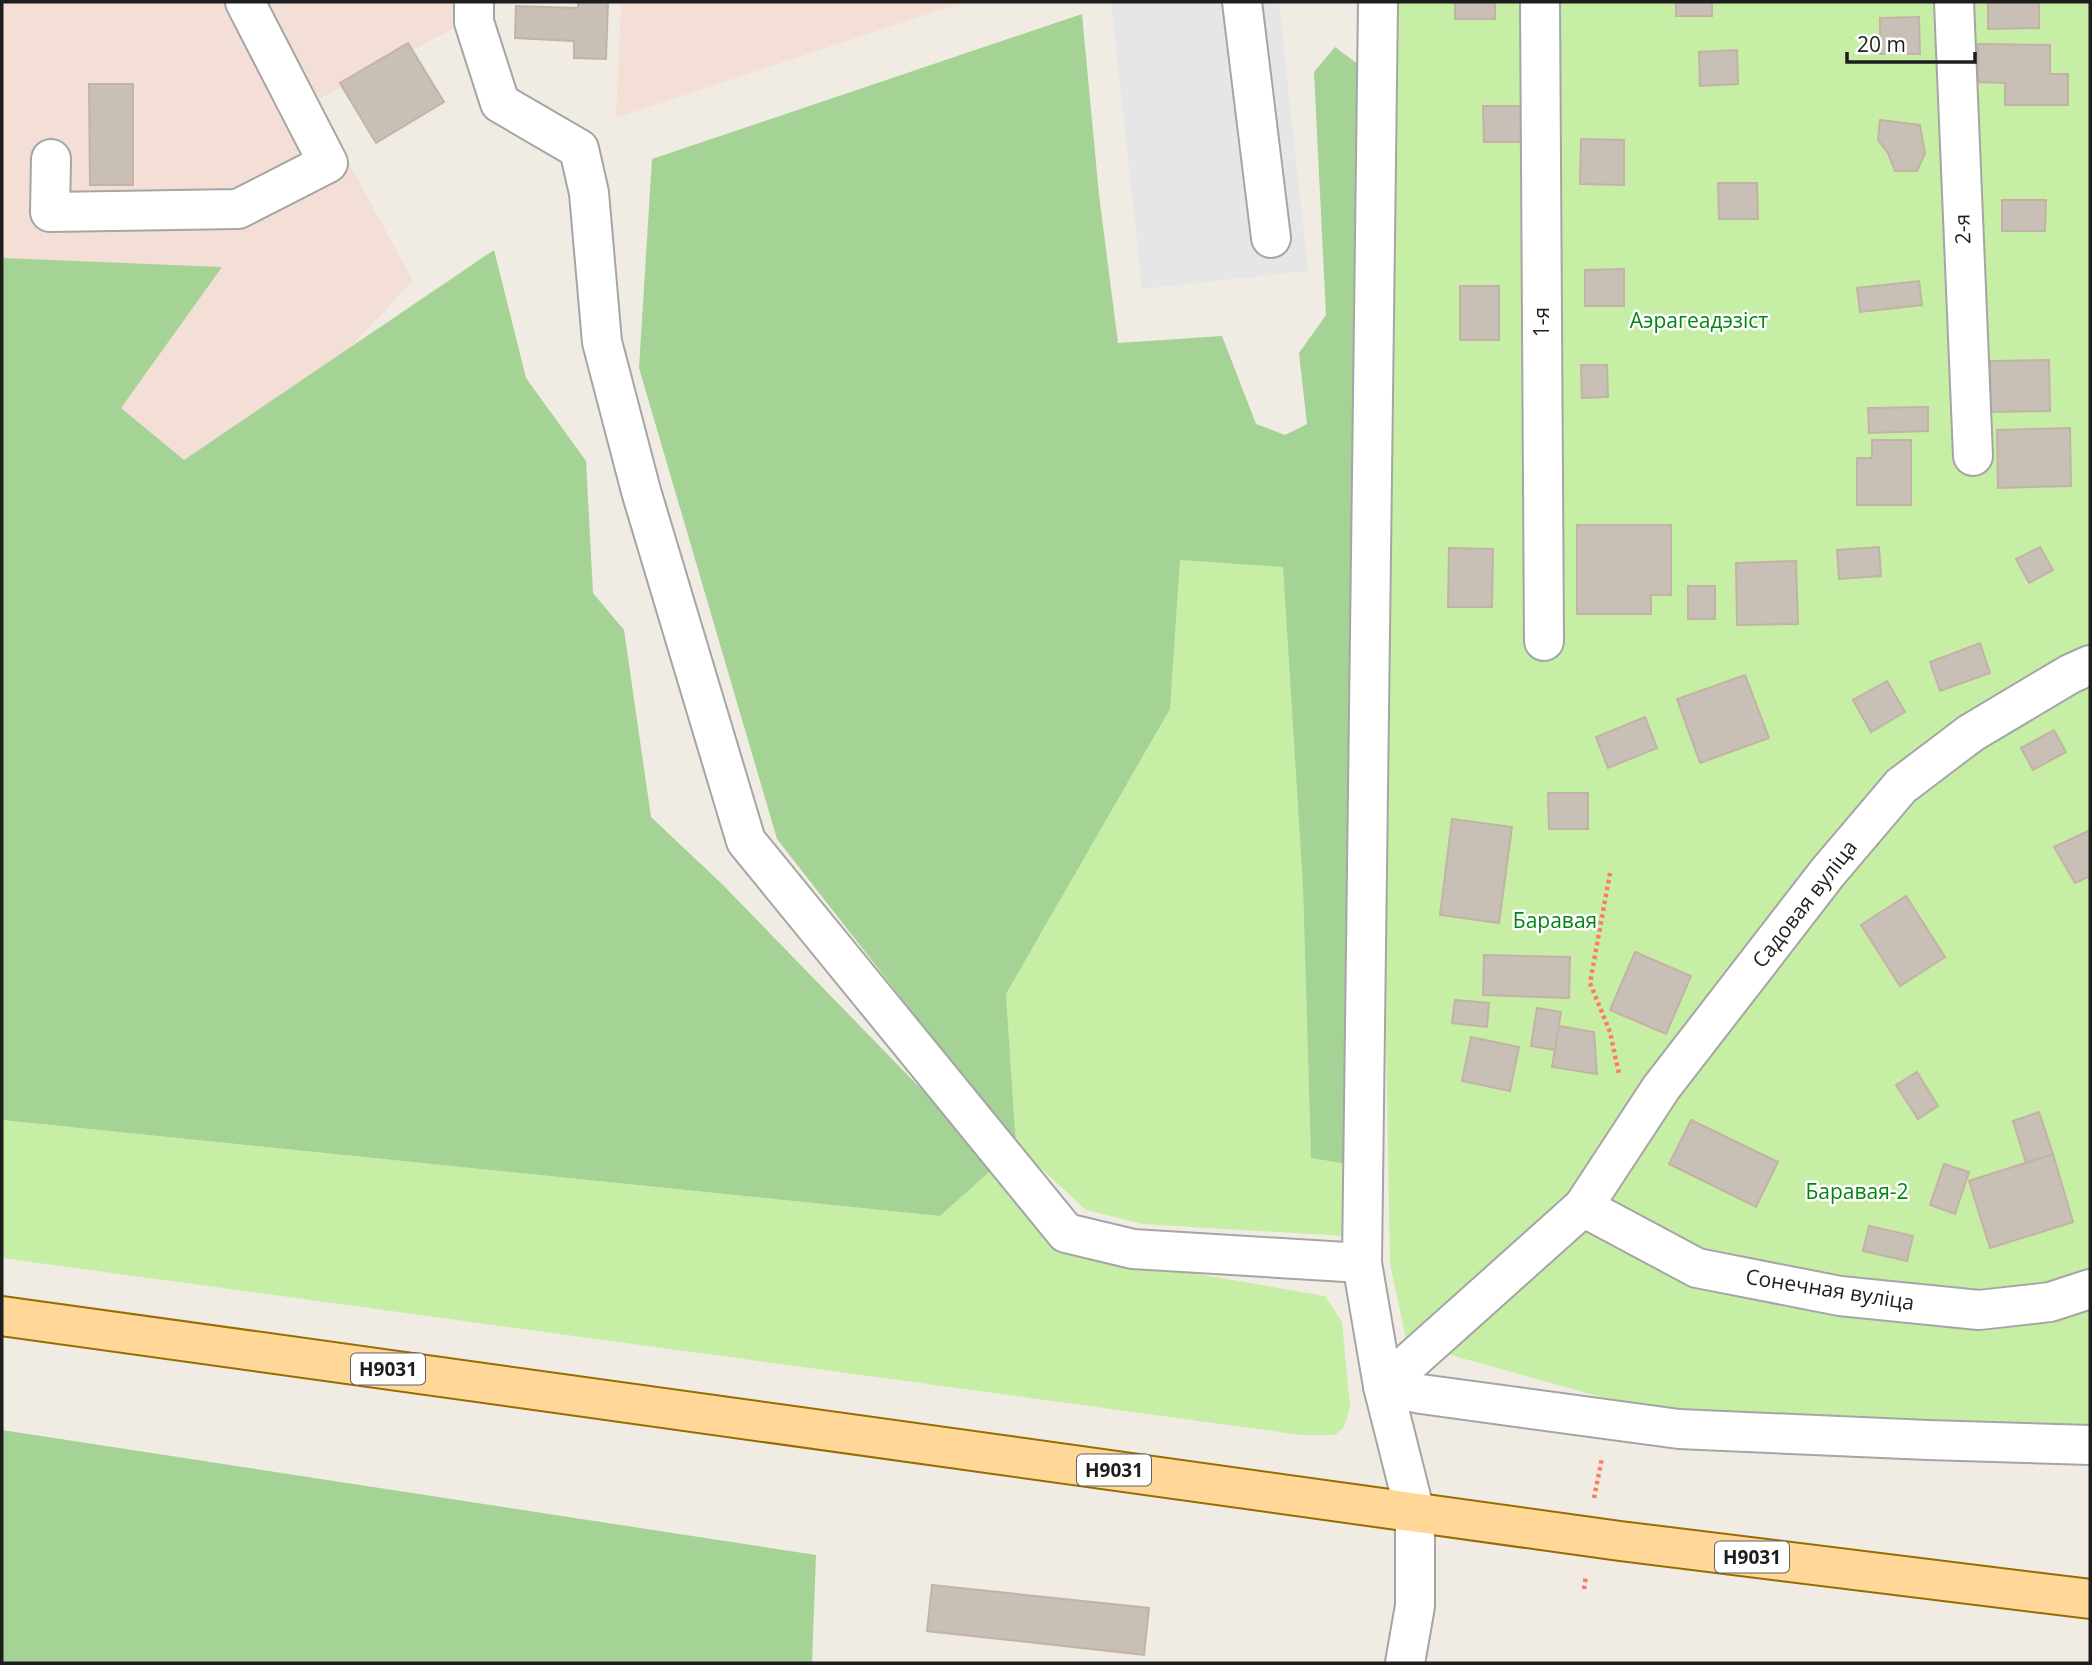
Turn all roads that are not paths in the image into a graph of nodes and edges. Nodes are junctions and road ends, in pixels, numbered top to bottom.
1 (245, 2) edge
2 (474, 2) edge
3 (1242, 2) edge
4 (1378, 2) edge
5 (1540, 2) edge
6 (1954, 2) edge
7 (51, 159) dead end
8 (1271, 238) dead end
9 (1973, 456) dead end
10 (1544, 641) dead end
11 (2090, 665) edge
12 (1583, 1208) junction
13 (1362, 1263) junction
14 (2090, 1289) edge
15 (2, 1316) edge
16 (1383, 1386) junction
17 (2090, 1445) edge
18 (1415, 1513) junction
19 (2090, 1599) edge
20 (1405, 1663) edge

1 - 7 street
2 - 13 street
3 - 8 street
4 - 13 street
5 - 10 street, 1-я
6 - 9 street, 2-я
11 - 12 street, Садовая вуліца
12 - 14 street, Сонечная вуліца
12 - 16 street, Садовая вуліца
13 - 16 street
15 - 18 main road, Н9031
16 - 17 street
16 - 18 street
18 - 19 main road, Н9031
18 - 20 street

